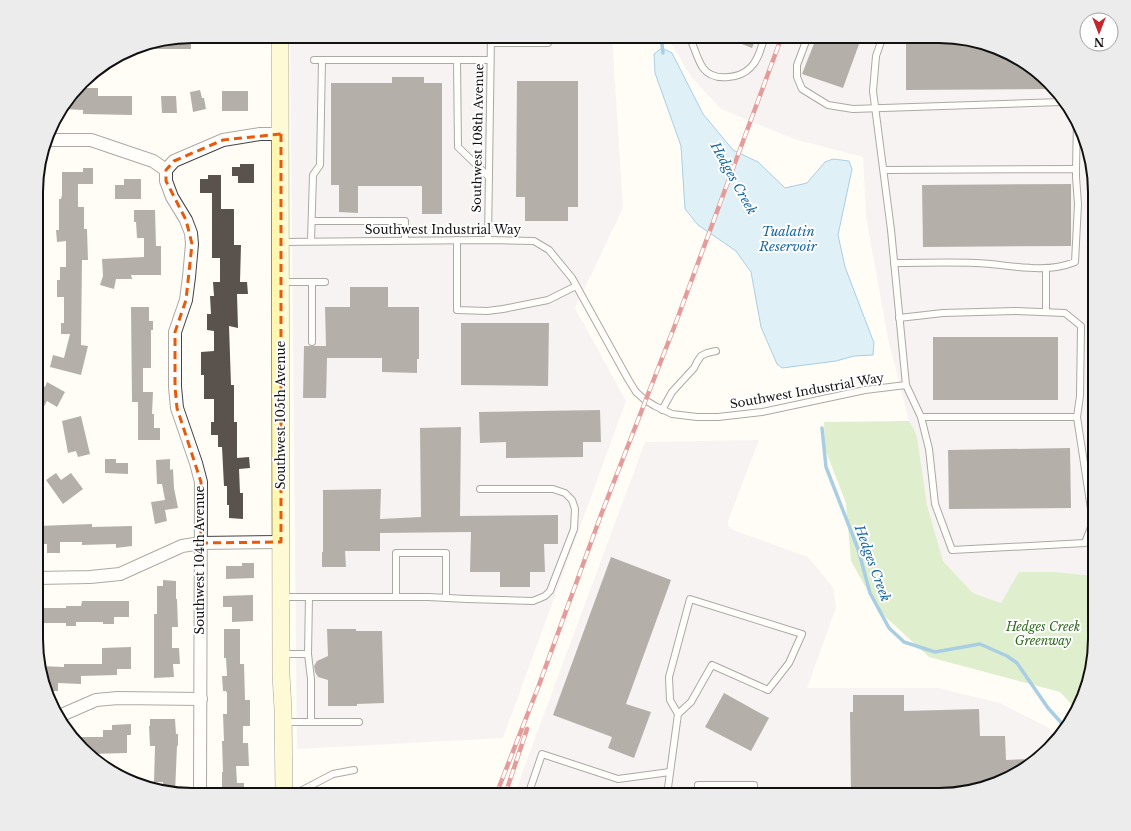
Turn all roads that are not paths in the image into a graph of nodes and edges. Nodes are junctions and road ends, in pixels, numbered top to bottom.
1 (280, 43) edge
2 (491, 43) edge
3 (692, 43) edge
4 (763, 43) edge
5 (805, 43) edge
6 (880, 43) edge
7 (314, 60) dead end
8 (322, 60) junction
9 (457, 60) junction
10 (490, 60) junction
11 (1058, 102) edge
12 (875, 108) junction
13 (281, 134) junction
14 (1077, 134) edge
15 (52, 140) edge
16 (1076, 168) junction
17 (166, 170) junction
18 (884, 170) junction
19 (489, 177) junction
20 (312, 221) junction
21 (405, 240) junction
22 (457, 240) junction
23 (488, 240) junction
24 (311, 241) junction
25 (281, 242) junction
26 (894, 263) junction
27 (1046, 268) junction
28 (281, 282) junction
29 (312, 282) junction
30 (325, 282) dead end
31 (576, 286) junction
32 (1046, 312) junction
33 (899, 318) junction
34 (312, 342) dead end
35 (716, 351) dead end
36 (906, 385) junction
37 (662, 410) junction
38 (921, 417) junction
39 (1077, 417) junction
40 (480, 488) dead end
41 (1088, 489) edge
42 (1088, 535) edge
43 (281, 542) junction
44 (201, 543) junction
45 (43, 578) edge
46 (281, 597) junction
47 (309, 597) junction
48 (396, 597) junction
49 (446, 598) junction
50 (281, 654) junction
51 (308, 654) junction
52 (201, 699) junction
53 (63, 714) edge
54 (678, 714) junction
55 (283, 722) junction
56 (311, 722) junction
57 (359, 722) dead end
58 (354, 770) dead end
59 (670, 772) junction
60 (200, 788) edge
61 (284, 788) edge
62 (306, 788) edge
63 (530, 788) edge
64 (668, 788) edge
65 (698, 788) edge
66 (754, 788) edge

1 - 13 street, Southwest 105th Avenue
2 - 10 lane, Southwest 108th Avenue
3 - 4 lane
5 - 12 lane
6 - 12 lane
7 - 8 lane
8 - 9 lane
8 - 20 lane
9 - 10 lane
9 - 19 lane
10 - 19 lane, Southwest 108th Avenue
11 - 12 lane
12 - 18 lane
13 - 17 street
13 - 25 street, Southwest 105th Avenue
14 - 16 lane
15 - 17 street
16 - 18 lane
16 - 27 lane
17 - 44 street, Southwest 104th Avenue
18 - 26 lane
19 - 23 lane, Southwest 108th Avenue
20 - 21 lane
20 - 24 lane
21 - 22 lane, Southwest Industrial Way
21 - 24 lane, Southwest Industrial Way
22 - 23 lane, Southwest Industrial Way
22 - 31 lane
23 - 31 lane, Southwest Industrial Way
24 - 25 lane, Southwest Industrial Way
25 - 28 street, Southwest 105th Avenue
26 - 27 lane
26 - 33 lane
27 - 32 lane
28 - 29 lane
28 - 43 street, Southwest 105th Avenue
29 - 30 lane
29 - 34 lane
31 - 37 lane, Southwest Industrial Way
32 - 33 lane
32 - 39 lane
33 - 36 lane
35 - 37 lane
36 - 37 lane, Southwest Industrial Way
36 - 38 lane
38 - 39 lane
38 - 42 lane
39 - 41 lane
40 - 49 lane
43 - 44 street
43 - 46 street, Southwest 105th Avenue
44 - 45 street
44 - 52 street, Southwest 104th Avenue
46 - 47 lane
46 - 50 street, Southwest 105th Avenue
47 - 48 lane
47 - 51 lane
48 - 49 lane
48 - 49 lane
50 - 51 lane
50 - 55 street, Southwest 105th Avenue
51 - 56 lane
52 - 53 street
52 - 60 street, Southwest 104th Avenue
54 - 54 lane
54 - 59 lane
55 - 56 lane
55 - 61 street, Southwest 105th Avenue
56 - 57 lane
58 - 62 lane
59 - 63 lane
59 - 64 lane
65 - 66 lane

